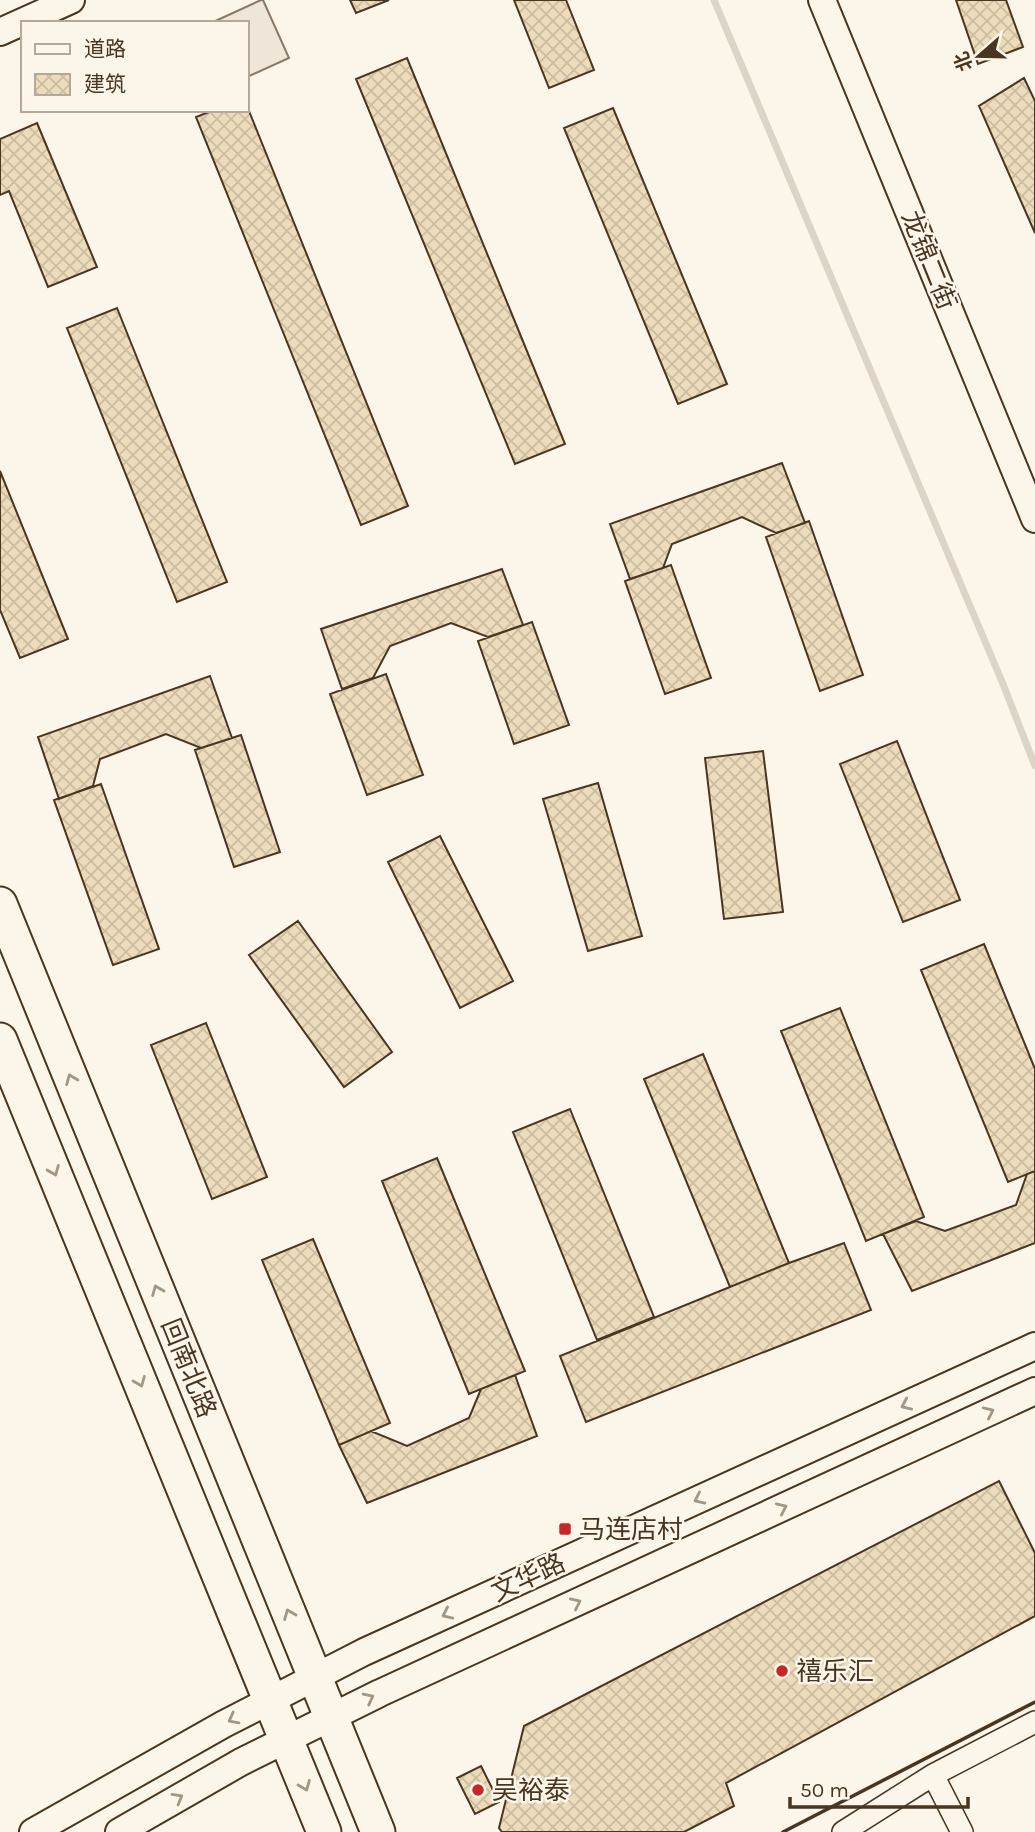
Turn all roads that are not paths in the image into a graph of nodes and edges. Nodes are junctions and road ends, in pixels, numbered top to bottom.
1 (71, 0) edge
2 (822, 0) edge
3 (26, 21) edge
4 (21, 23) edge
5 (0, 33) edge
6 (1035, 519) edge
7 (0, 904) edge
8 (0, 1040) edge
9 (1035, 1346) edge
10 (1035, 1391) edge
11 (315, 1677) junction
12 (270, 1700) junction
13 (331, 1717) junction
14 (1032, 1730) edge
15 (286, 1740) junction
16 (933, 1775) junction
17 (33, 1832) edge
18 (119, 1832) edge
19 (324, 1832) edge
20 (378, 1832) edge
21 (844, 1832) edge
22 (962, 1832) edge

1 - 3 street
2 - 6 street, 龙锦二街
4 - 5 street
11 -> 7 main road, 回南北路
8 -> 12 main road, 回南北路
9 -> 11 street, 文华路
13 -> 10 street, 文华路
11 - 12 street, 文华路
11 - 13 main road, 回南北路
12 - 15 main road, 回南北路
12 -> 17 street, 文华路
13 - 15 street, 文华路
13 - 20 main road, 回南北路
14 - 16 street
18 -> 15 street, 文华路
15 -> 19 main road, 回南北路
16 - 21 street
16 - 22 street

